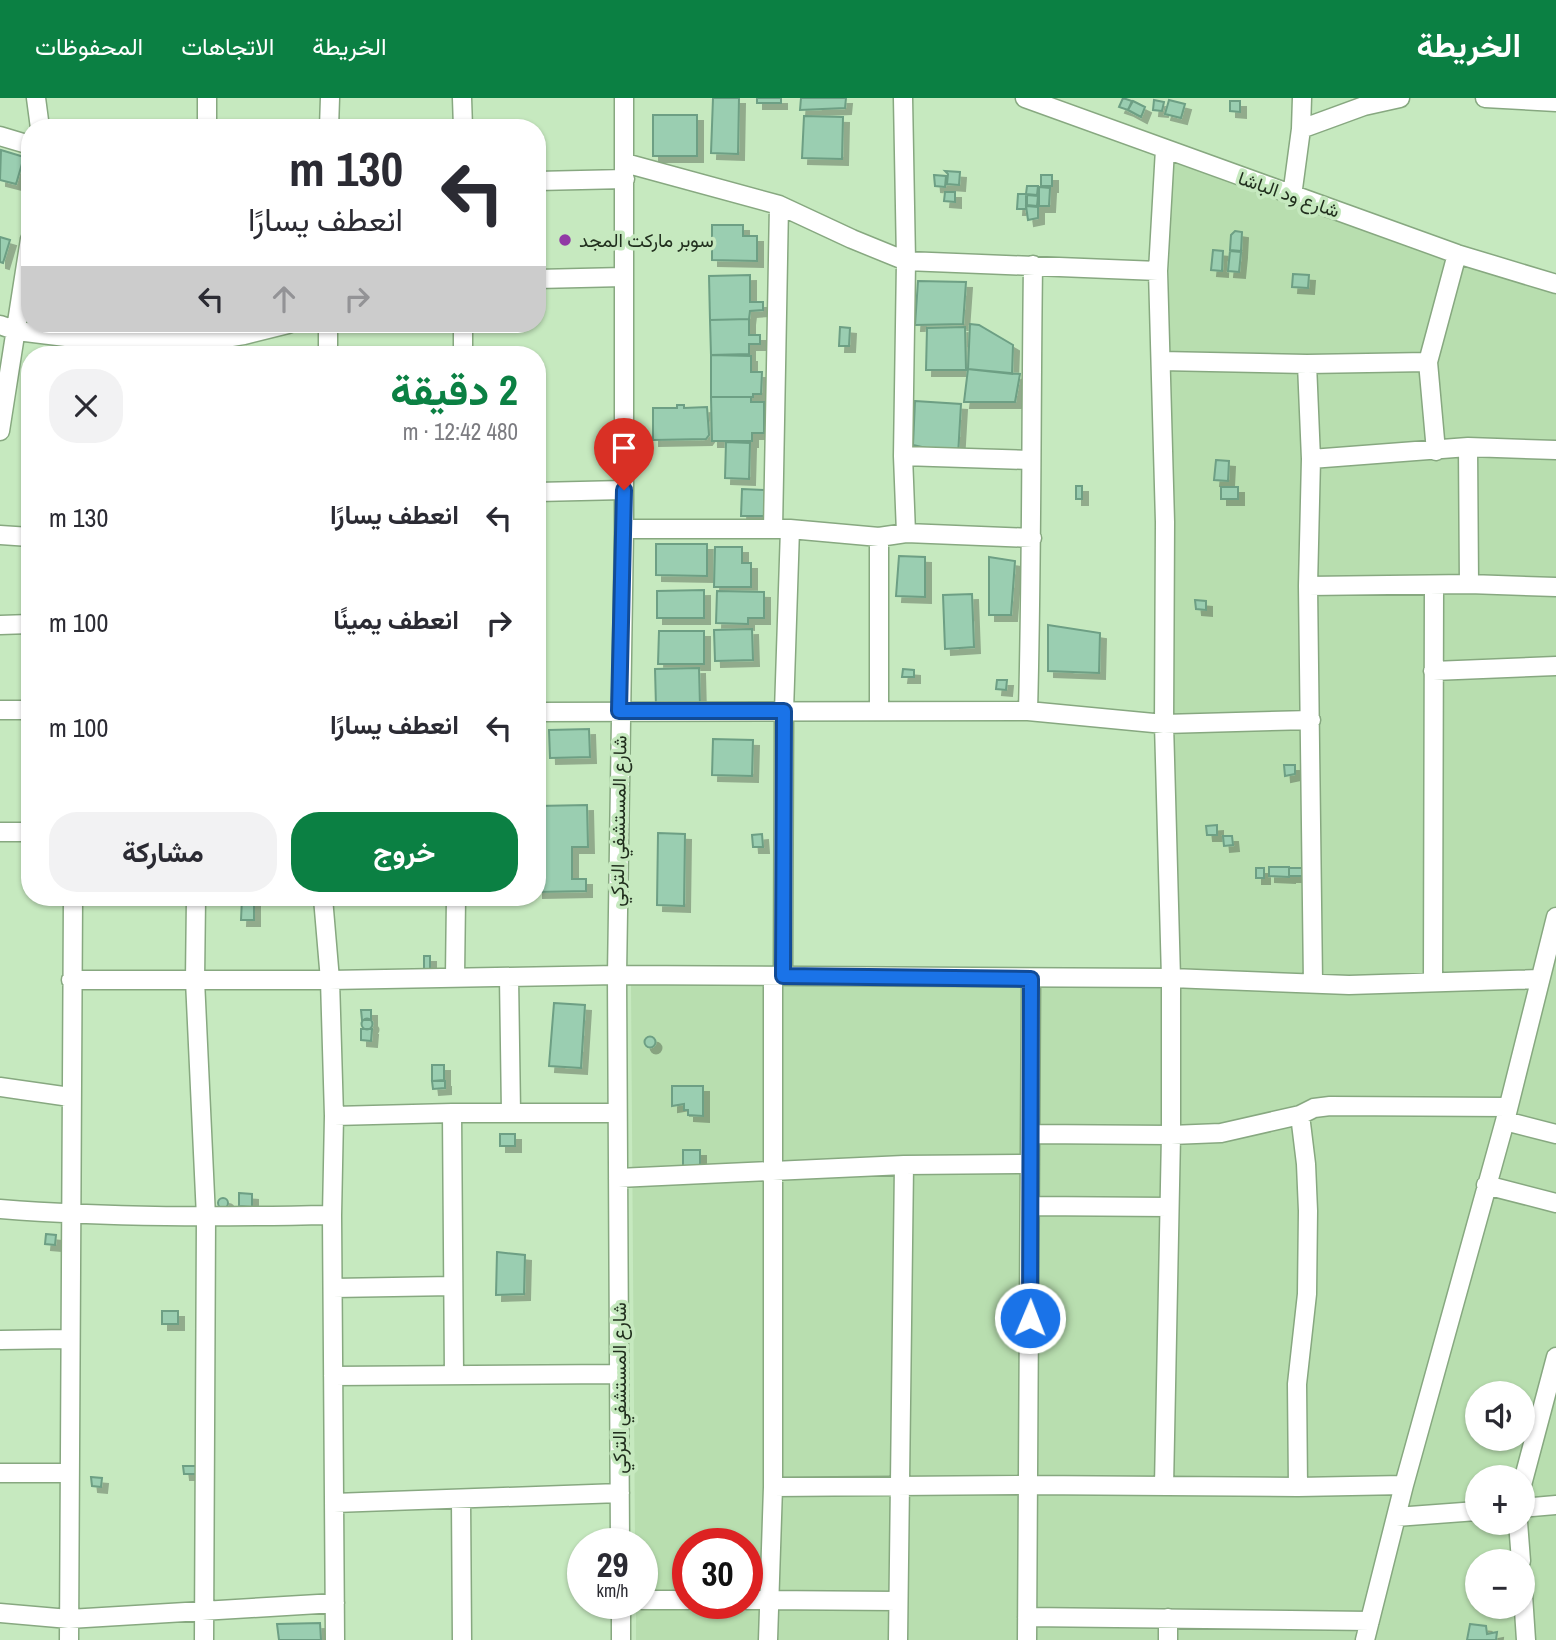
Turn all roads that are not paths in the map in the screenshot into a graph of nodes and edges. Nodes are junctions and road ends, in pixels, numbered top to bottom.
1 (36, 98) edge
2 (207, 98) edge
3 (330, 98) edge
4 (462, 98) edge
5 (624, 98) edge
6 (904, 98) edge
7 (1025, 98) edge
8 (1302, 98) edge
9 (1400, 98) edge
10 (1485, 98) edge
11 (1556, 102) edge
12 (39, 119) edge
13 (207, 119) edge
14 (329, 119) edge
15 (463, 119) edge
16 (1301, 129) junction
17 (0, 136) edge
18 (21, 142) edge
19 (1165, 149) junction
20 (625, 171) junction
21 (546, 180) edge
22 (1292, 196) junction
23 (779, 205) junction
24 (1457, 254) junction
25 (906, 261) junction
26 (1032, 265) junction
27 (1158, 271) junction
28 (21, 275) edge
29 (624, 277) junction
30 (546, 279) edge
31 (1556, 284) edge
32 (8, 328) edge
33 (41, 333) edge
34 (252, 333) edge
35 (205, 340) edge
36 (1161, 361) junction
37 (1429, 362) junction
38 (1307, 364) junction
39 (0, 431) edge
40 (1468, 447) junction
41 (1556, 450) edge
42 (1436, 451) junction
43 (903, 456) junction
44 (1311, 458) junction
45 (1030, 460) junction
46 (624, 490) junction
47 (546, 492) edge
48 (624, 529) junction
49 (781, 529) junction
50 (906, 534) junction
51 (0, 535) edge
52 (21, 536) edge
53 (879, 537) junction
54 (1032, 538) junction
55 (1434, 584) junction
56 (1469, 584) junction
57 (1308, 586) junction
58 (1556, 587) edge
59 (21, 624) edge
60 (0, 625) edge
61 (1556, 666) edge
62 (1433, 671) junction
63 (0, 710) edge
64 (21, 710) edge
65 (619, 711) junction
66 (784, 711) junction
67 (879, 711) junction
68 (1028, 711) junction
69 (546, 712) edge
70 (1311, 720) junction
71 (1164, 724) junction
72 (0, 832) edge
73 (21, 832) edge
74 (73, 906) edge
75 (196, 906) edge
76 (324, 906) edge
77 (456, 906) edge
78 (1556, 917) edge
79 (617, 975) junction
80 (455, 976) junction
81 (778, 976) junction
82 (509, 977) junction
83 (1171, 978) junction
84 (1031, 979) junction
85 (1540, 979) junction
86 (71, 980) junction
87 (195, 980) junction
88 (330, 980) junction
89 (1433, 981) junction
90 (1312, 984) junction
91 (0, 1087) edge
92 (70, 1097) junction
93 (511, 1112) junction
94 (452, 1113) junction
95 (616, 1113) junction
96 (1506, 1114) junction
97 (1300, 1115) junction
98 (334, 1116) junction
99 (1030, 1134) junction
100 (1556, 1134) edge
101 (1171, 1135) junction
102 (1030, 1164) junction
103 (904, 1165) junction
104 (772, 1170) junction
105 (618, 1178) junction
106 (1486, 1185) junction
107 (1556, 1203) edge
108 (1031, 1206) junction
109 (1169, 1207) junction
110 (0, 1209) edge
111 (71, 1214) junction
112 (332, 1216) junction
113 (206, 1217) junction
114 (453, 1286) junction
115 (333, 1288) junction
116 (69, 1339) junction
117 (0, 1340) edge
118 (1556, 1357) edge
119 (618, 1374) junction
120 (454, 1375) junction
121 (333, 1377) junction
122 (1527, 1465) edge
123 (0, 1473) edge
124 (69, 1474) junction
125 (1029, 1485) junction
126 (1404, 1485) junction
127 (1164, 1486) junction
128 (773, 1487) junction
129 (901, 1487) junction
130 (1298, 1487) junction
131 (620, 1493) junction
132 (461, 1499) junction
133 (334, 1503) junction
134 (1556, 1505) edge
135 (1535, 1507) edge
136 (1465, 1512) edge
137 (1396, 1517) junction
138 (620, 1528) edge
139 (763, 1600) edge
140 (769, 1600) junction
141 (898, 1601) junction
142 (335, 1603) junction
143 (204, 1611) junction
144 (0, 1613) edge
145 (1027, 1617) junction
146 (1168, 1618) junction
147 (69, 1619) junction
148 (621, 1619) edge
149 (1525, 1619) edge
150 (1370, 1620) junction
151 (69, 1640) edge
152 (204, 1640) edge
153 (335, 1640) edge
154 (463, 1640) edge
155 (621, 1640) edge
156 (768, 1640) edge
157 (898, 1640) edge
158 (1027, 1640) edge
159 (1168, 1640) edge
160 (1365, 1640) edge
161 (1527, 1640) edge

1 - 12 street
2 - 13 street
3 - 14 street
4 - 15 street
5 - 20 street, شارع المستشفي التركي
6 - 25 street
7 - 19 street, شارع ود الباشا
8 - 16 street
9 - 16 street
10 - 11 street
16 - 22 street
17 - 18 street
19 - 22 street, شارع ود الباشا
19 - 27 street
20 - 21 street
20 - 23 street
20 - 29 street, شارع المستشفي التركي
22 - 24 street, شارع ود الباشا
23 - 25 street
23 - 49 street
24 - 31 street, شارع ود الباشا
24 - 37 street
25 - 26 street
25 - 43 street
26 - 27 street
26 - 45 street
27 - 36 street
28 - 32 street
29 - 30 street
29 - 46 street, شارع المستشفي التركي
32 - 39 street
33 - 35 street
34 - 35 street
36 - 38 street
36 - 71 street
37 - 38 street
37 - 42 street
38 - 44 street
40 - 41 street
40 - 42 street
40 - 56 street
42 - 44 street
43 - 45 street
43 - 50 street
44 - 57 street
45 - 54 street
46 - 47 street
46 - 48 street, شارع المستشفي التركي
48 - 49 street
48 - 65 street, شارع المستشفي التركي
49 - 53 street
49 - 66 street
50 - 53 street
50 - 54 street
51 - 52 street
53 - 67 street
54 - 68 street
55 - 56 street
55 - 57 street
55 - 62 street
56 - 58 street
57 - 70 street
59 - 60 street
61 - 62 street
62 - 89 street
63 - 64 street
65 - 66 street
65 - 69 street
65 - 79 street, شارع المستشفي التركي
66 - 67 street
66 - 81 street
67 - 68 street
68 - 71 street
70 - 71 street
70 - 90 street
71 - 83 street
72 - 73 street
74 - 86 street
75 - 87 street
76 - 88 street
77 - 80 street
78 - 85 street
79 - 81 street
79 - 82 street
79 - 95 street, شارع المستشفي التركي
80 - 82 street
80 - 88 street
81 - 84 street
81 - 104 street
82 - 93 street
83 - 84 street
83 - 90 street
83 - 101 street
84 - 99 street
85 - 89 street
85 - 96 street
86 - 87 street
86 - 92 street
87 - 88 street
87 - 113 street
88 - 98 street
89 - 90 street
91 - 92 street
92 - 111 street
93 - 94 street
93 - 95 street
94 - 98 street
94 - 114 street
95 - 105 street, شارع المستشفي التركي
96 - 97 street
96 - 100 street
96 - 106 street
97 - 101 street
97 - 130 street
98 - 112 street
99 - 101 street
99 - 102 street
101 - 109 street
102 - 103 street
102 - 108 street
103 - 104 street
103 - 129 street
104 - 105 street
104 - 128 street
105 - 119 street, شارع المستشفي التركي
106 - 107 street
106 - 126 street
108 - 109 street
108 - 125 street
109 - 127 street
110 - 111 street
111 - 113 street
111 - 116 street
112 - 113 street
112 - 115 street
113 - 143 street
114 - 115 street
114 - 120 street
115 - 121 street
116 - 117 street
116 - 124 street
118 - 122 street
119 - 120 street
119 - 131 street, شارع المستشفي التركي
120 - 121 street
121 - 133 street
123 - 124 street
124 - 147 street
125 - 127 street
125 - 129 street
125 - 145 street
126 - 130 street
126 - 137 street
127 - 130 street
128 - 129 street
128 - 140 street
129 - 141 street
131 - 132 street
131 - 138 street, شارع المستشفي التركي
132 - 133 street
132 - 154 street
133 - 142 street
134 - 135 street
136 - 137 street
137 - 150 street
139 - 140 street
140 - 141 street
140 - 156 street
141 - 157 street
142 - 143 street
142 - 153 street
143 - 147 street
143 - 152 street
144 - 147 street
145 - 146 street
145 - 158 street
146 - 150 street
146 - 159 street
147 - 151 street
148 - 155 street
149 - 161 street
150 - 160 street

